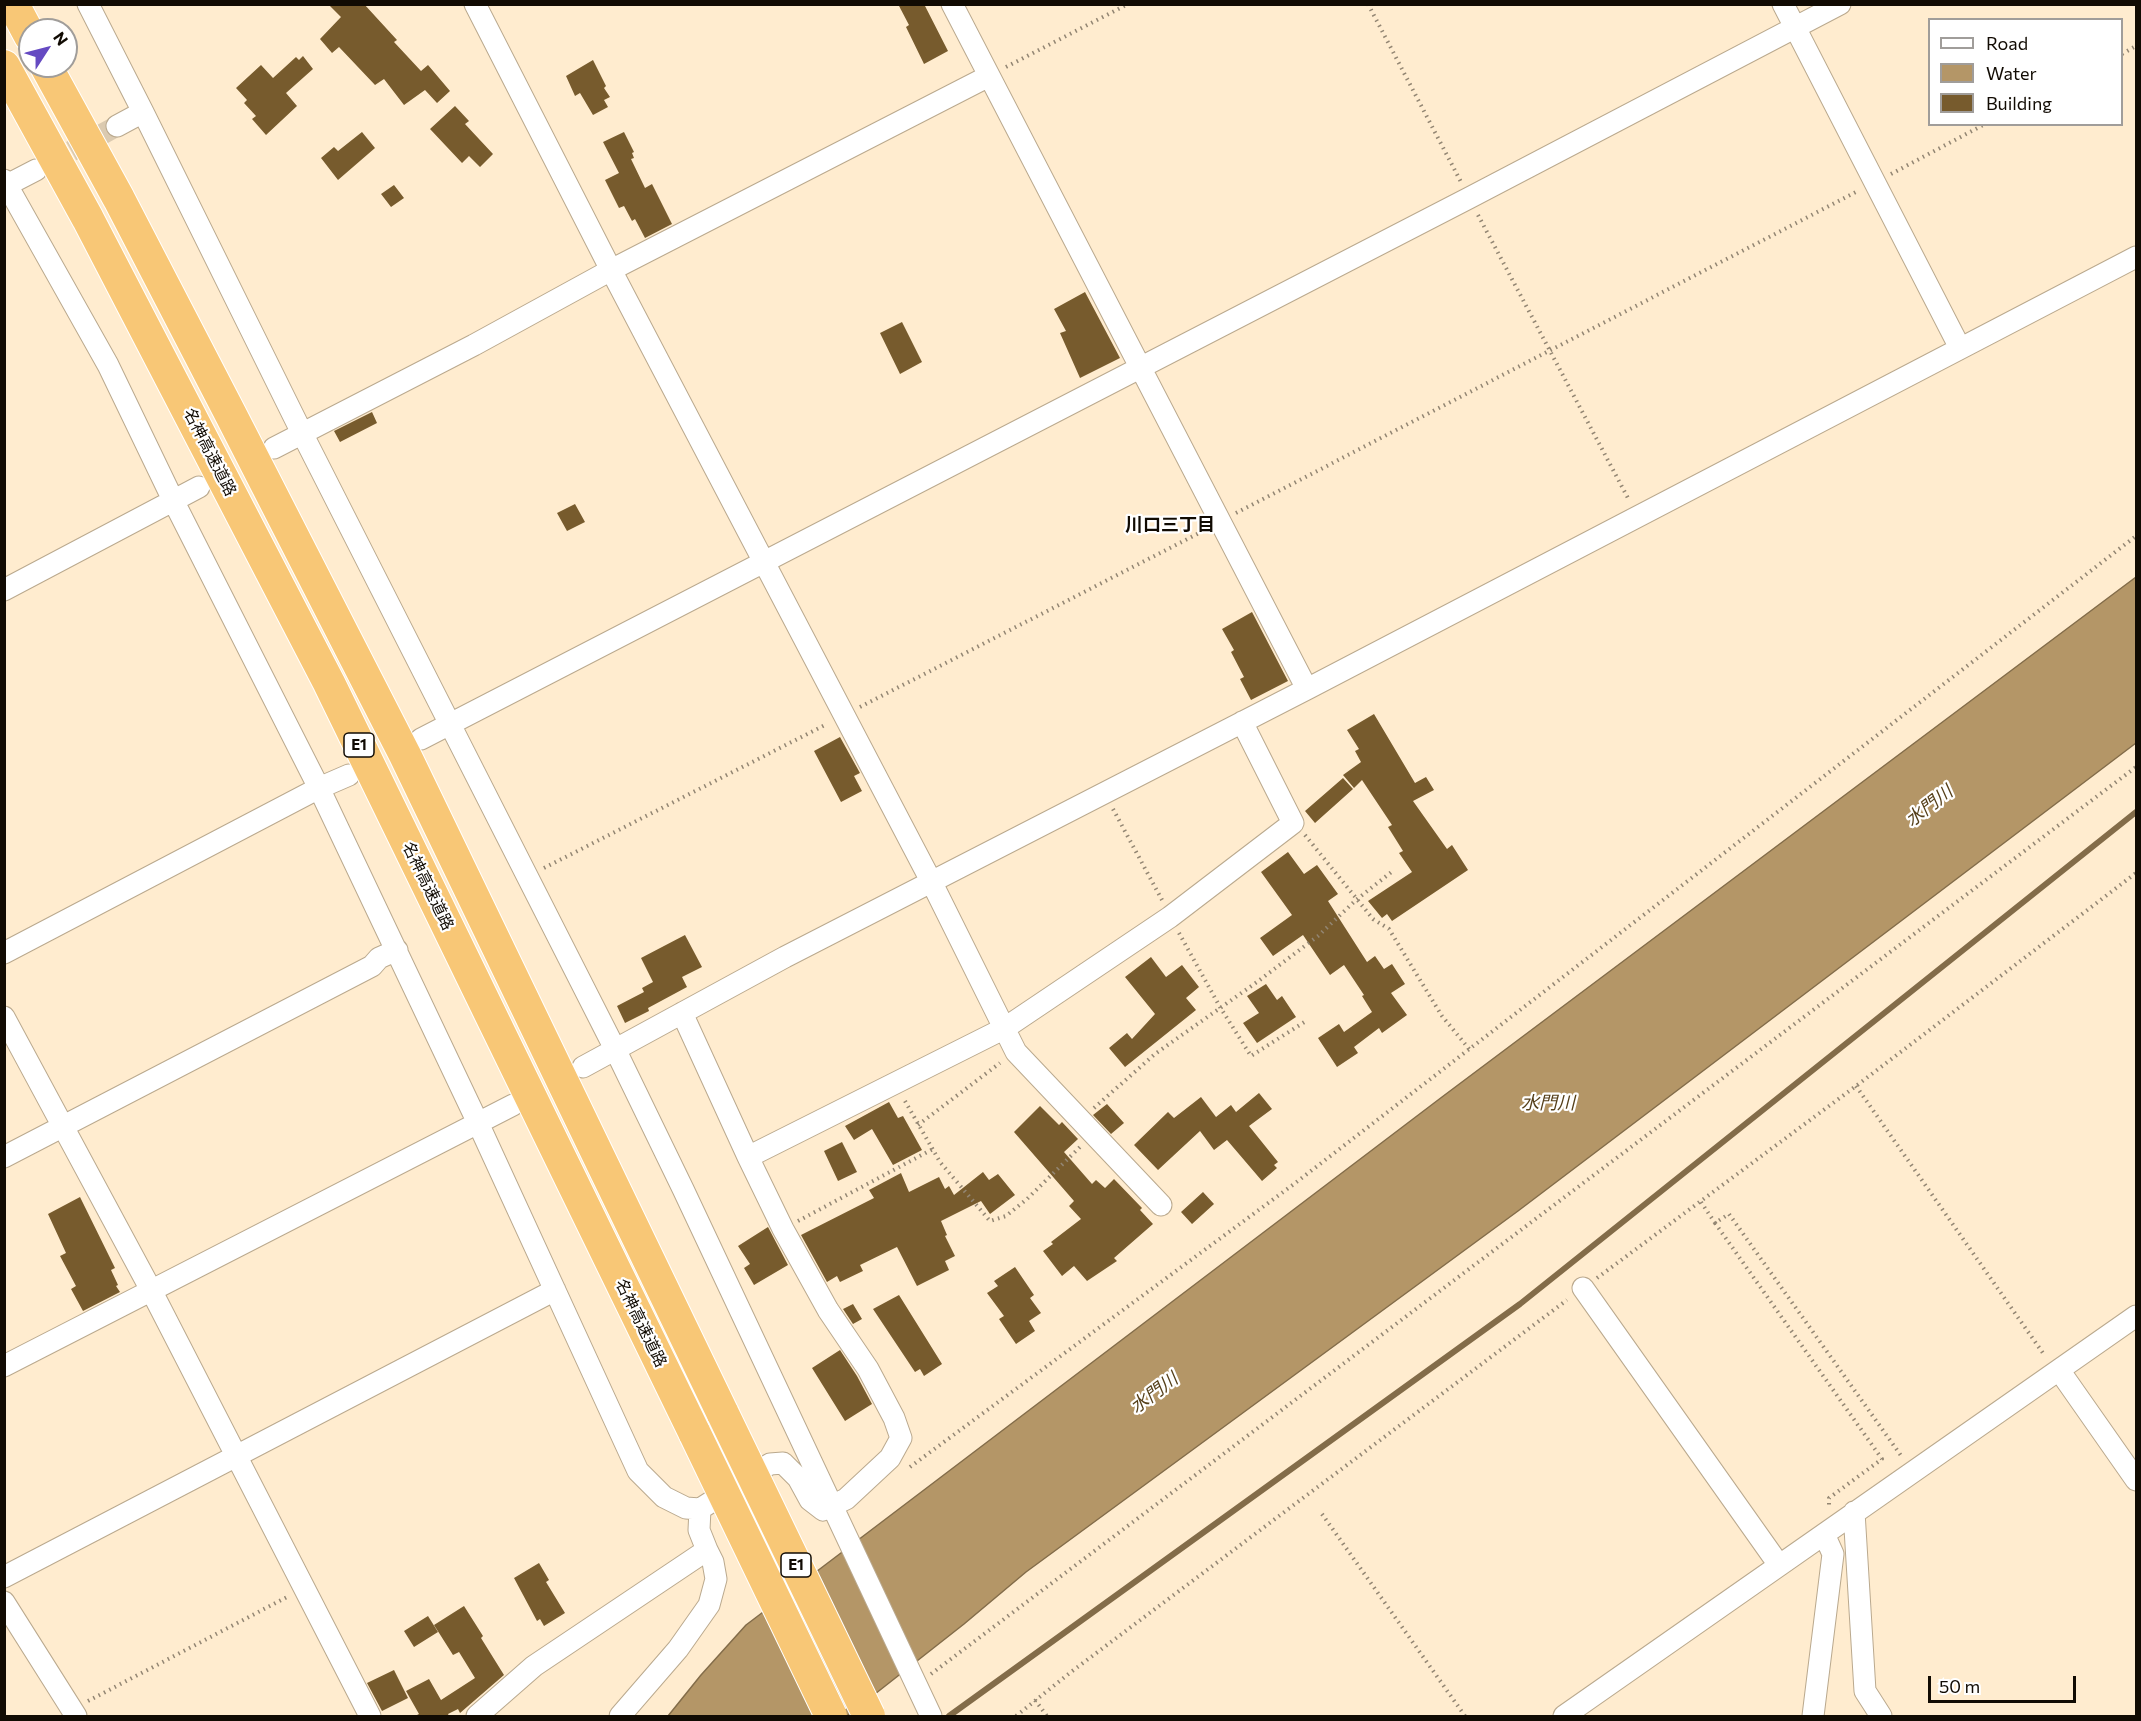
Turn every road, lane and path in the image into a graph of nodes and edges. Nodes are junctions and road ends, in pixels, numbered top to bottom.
1 (13, 4) edge
2 (22, 4) edge
3 (88, 4) edge
4 (475, 4) edge
5 (952, 4) edge
6 (1128, 4) edge
7 (1368, 4) edge
8 (1783, 4) edge
9 (1840, 4) edge
10 (20, 18) edge
11 (30, 18) edge
12 (1795, 27) junction
13 (4, 66) edge
14 (990, 76) junction
15 (53, 78) edge
16 (63, 78) edge
17 (144, 112) junction
18 (117, 126) tunnel mouth
19 (1981, 126) edge
20 (36, 170) tunnel mouth
21 (1874, 182) junction
22 (6, 183) edge
23 (1469, 198) junction
24 (2136, 257) edge
25 (611, 270) junction
26 (1960, 348) junction
27 (1550, 351) junction
28 (1139, 367) junction
29 (231, 415) junction
30 (302, 433) junction
31 (274, 448) dead end
32 (199, 487) dead end
33 (173, 500) junction
34 (1637, 516) junction
35 (1220, 522) junction
36 (2136, 536) edge
37 (765, 563) junction
38 (4, 590) edge
39 (1307, 689) junction
40 (843, 716) junction
41 (1242, 722) junction
42 (450, 723) junction
43 (421, 739) dead end
44 (2136, 767) edge
45 (349, 775) dead end
46 (320, 788) junction
47 (1107, 791) junction
48 (1293, 823) junction
49 (1394, 870) dead end
50 (528, 876) junction
51 (931, 881) junction
52 (1356, 900) junction
53 (1170, 917) junction
54 (397, 950) junction
55 (4, 953) edge
56 (1220, 1007) junction
57 (682, 1013) junction
58 (4, 1017) edge
59 (1306, 1021) dead end
60 (1005, 1028) junction
61 (615, 1049) junction
62 (1470, 1050) junction
63 (1016, 1052) junction
64 (583, 1067) dead end
65 (895, 1083) junction
66 (1856, 1086) dead end
67 (513, 1104) dead end
68 (478, 1123) junction
69 (918, 1125) junction
70 (63, 1127) junction
71 (1086, 1127) junction
72 (933, 1149) junction
73 (4, 1157) edge
74 (748, 1157) junction
75 (1700, 1202) dead end
76 (1161, 1205) dead end
77 (1716, 1223) junction
78 (783, 1229) junction
79 (1583, 1288) dead end
80 (151, 1290) junction
81 (555, 1290) junction
82 (2136, 1316) edge
83 (4, 1366) edge
84 (2058, 1371) junction
85 (236, 1456) junction
86 (902, 1472) dead end
87 (1912, 1472) junction
88 (2136, 1480) edge
89 (832, 1507) junction
90 (700, 1509) junction
91 (1854, 1512) junction
92 (1322, 1514) dead end
93 (1830, 1530) junction
94 (707, 1550) junction
95 (1779, 1565) junction
96 (4, 1577) edge
97 (304, 1588) junction
98 (4, 1602) edge
99 (920, 1693) edge
100 (1035, 1700) dead end
101 (74, 1713) edge
102 (370, 1716) edge
103 (477, 1716) edge
104 (620, 1716) edge
105 (831, 1716) edge
106 (869, 1716) edge
107 (1047, 1716) edge
108 (1464, 1716) edge
109 (1564, 1716) edge
110 (1813, 1716) edge
111 (1881, 1716) edge

1 - 10 highway
2 - 11 highway
3 - 17 street
4 - 25 street
5 - 14 street
6 - 14 path
7 - 23 path
8 - 12 street
9 - 12 street
12 - 21 street
12 - 23 street
13 - 105 highway, 名神高速道路 / E1, bridge
14 - 25 street
14 - 28 street
15 - 29 highway, 名神高速道路 / E1
16 - 29 highway
17 - 18 street
17 - 30 street
19 - 21 path
20 - 22 street
21 - 26 street
21 - 27 path
22 - 33 street
23 - 27 path
23 - 28 street
24 - 26 street
25 - 30 street
25 - 37 street
26 - 34 street
27 - 34 path
27 - 35 path
28 - 35 street
28 - 37 street
29 - 106 highway, 名神高速道路 / E1, bridge
30 - 31 street
30 - 42 street
32 - 33 street
33 - 38 street
33 - 46 street
34 - 39 street
35 - 39 street
35 - 40 path
36 - 62 path
37 - 40 street
37 - 42 street
39 - 41 street
40 - 50 path
40 - 51 street
41 - 47 street
41 - 48 street
42 - 43 street
42 - 50 street
44 - 99 path
45 - 46 street
46 - 54 street
46 - 55 street
47 - 51 street
47 - 53 path
48 - 52 path
48 - 53 street
49 - 52 path
50 - 61 street
51 - 57 street
51 - 60 street
52 - 56 path
52 - 62 path
53 - 56 path
53 - 60 street
54 - 68 street
54 - 70 street
56 - 59 path
56 - 71 path
57 - 61 street
57 - 74 street
58 - 70 street
60 - 63 street
60 - 65 street
61 - 64 street
61 - 89 street
62 - 86 path
63 - 69 path
63 - 71 street
65 - 69 path
65 - 74 street
66 - 84 path
67 - 68 street
68 - 80 street
68 - 81 street
69 - 72 path
70 - 73 street
70 - 80 street
71 - 72 path
71 - 76 street
72 - 78 path
74 - 78 street
75 - 77 path
77 - 87 path
77 - 93 path
78 - 89 street
79 - 95 street
80 - 83 street
80 - 85 street
81 - 85 street
81 - 90 street
82 - 84 street
84 - 87 street
84 - 88 street
85 - 96 street
85 - 97 street
87 - 91 street
89 - 90 street
89 - 99 street
90 - 94 street
91 - 93 street
91 - 111 street
92 - 108 path
93 - 95 street
93 - 110 street
94 - 103 street
94 - 104 street
95 - 109 street
97 - 101 path
97 - 102 street
98 - 101 street
100 - 107 path

